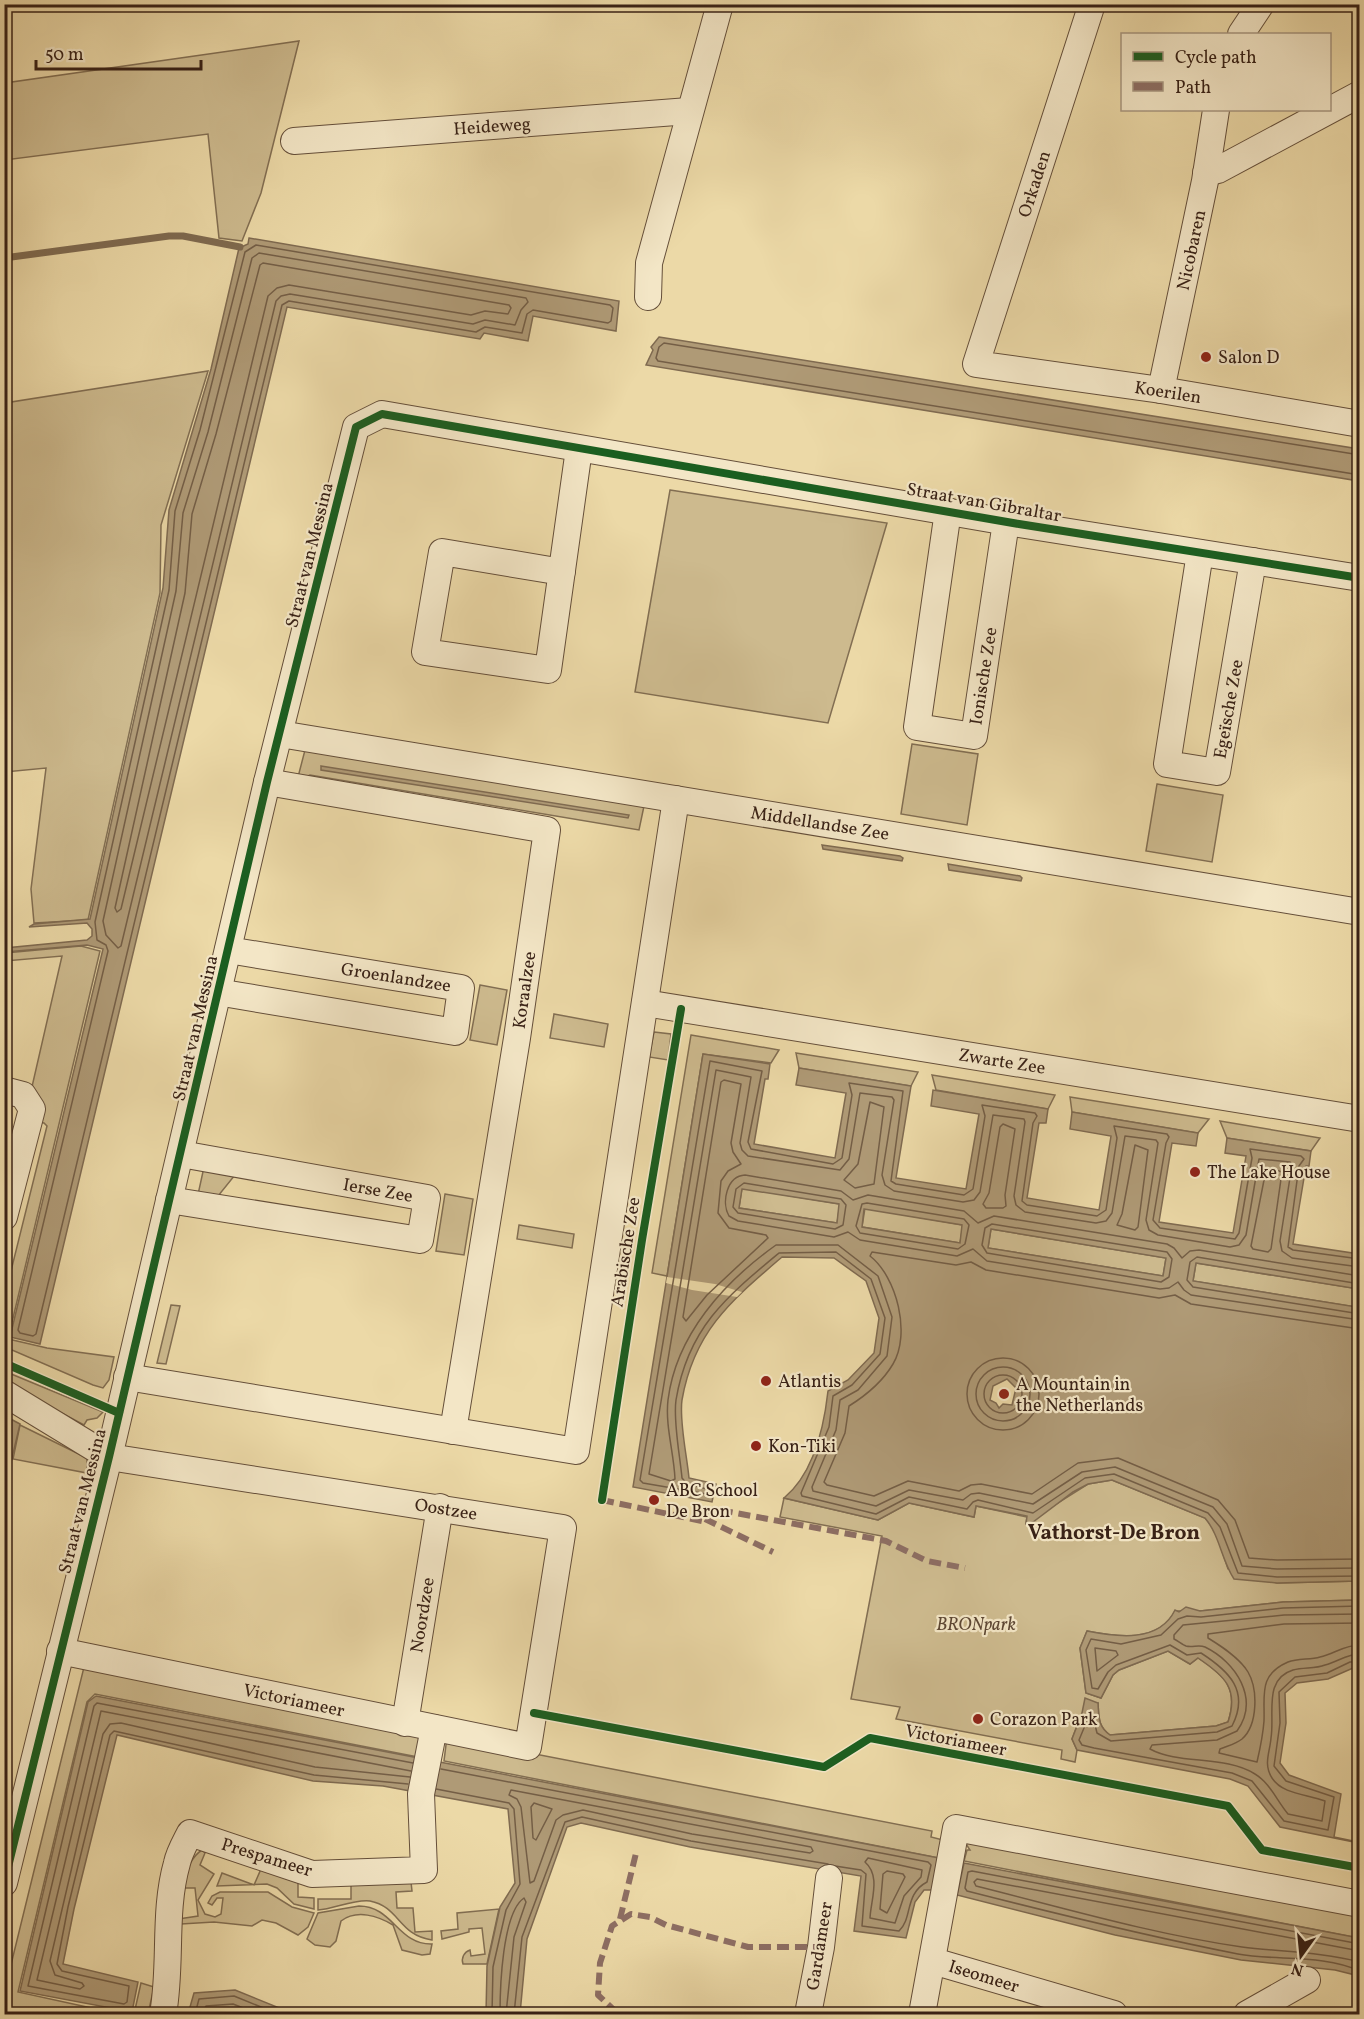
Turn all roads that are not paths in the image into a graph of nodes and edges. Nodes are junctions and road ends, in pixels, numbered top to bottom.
1 (720, 4) edge
2 (1092, 4) edge
3 (1261, 4) edge
4 (1242, 33) edge
5 (1359, 94) edge
6 (1331, 109) edge
7 (689, 111) junction
8 (1216, 111) edge
9 (1327, 111) edge
10 (294, 141) dead end
11 (1206, 173) junction
12 (648, 297) dead end
13 (976, 364) joint
14 (1161, 390) junction
15 (1359, 424) edge
16 (591, 451) junction
17 (948, 511) junction
18 (1006, 522) junction
19 (1200, 552) junction
20 (1253, 561) junction
21 (562, 572) junction
22 (1359, 578) edge
23 (280, 734) junction
24 (267, 782) junction
25 (676, 799) junction
26 (1359, 912) edge
27 (228, 950) junction
28 (217, 992) junction
29 (645, 1003) junction
30 (14, 1092) edge
31 (1359, 1119) edge
32 (181, 1154) junction
33 (170, 1200) junction
34 (4, 1217) edge
35 (127, 1377) junction
36 (4, 1393) edge
37 (453, 1431) junction
38 (110, 1457) junction
39 (440, 1507) junction
40 (60, 1651) junction
41 (405, 1723) junction
42 (432, 1737) junction
43 (528, 1747) joint
44 (829, 1878) dead end
45 (4, 1883) edge
46 (1359, 1904) edge
47 (933, 1961) junction
48 (1307, 1980) dead end
49 (164, 2014) edge
50 (808, 2014) edge
51 (922, 2014) edge
52 (1108, 2014) edge
53 (1247, 2014) edge

1 - 7 street
2 - 13 street, Orkaden
3 - 4 street
5 - 6 street
7 - 10 street, Heideweg
7 - 12 street
8 - 11 street, Nicobaren
9 - 11 street
11 - 14 street, Nicobaren
13 - 14 street, Koerilen
14 - 15 street, Koerilen
16 - 17 street, Straat van Gibraltar
16 - 21 street
16 - 23 street, Straat van Messina
17 - 18 street, Straat van Gibraltar
17 - 18 street, Ionische Zee
18 - 19 street, Straat van Gibraltar
19 - 20 street, Straat van Gibraltar
19 - 20 street, Egeïsche Zee
20 - 22 street, Straat van Gibraltar
21 - 21 street
23 - 24 street, Straat van Messina
23 - 25 street, Middellandse Zee
24 - 27 street, Straat van Messina
24 - 37 street, Koraalzee
25 - 26 street, Middellandse Zee
25 - 29 street, Arabische Zee
27 - 28 street, Straat van Messina
27 - 28 street, Groenlandzee
28 - 32 street, Straat van Messina
29 - 31 street, Zwarte Zee
29 - 37 street, Arabische Zee
30 - 34 street
32 - 33 street, Straat van Messina
32 - 33 street, Ierse Zee
33 - 35 street, Straat van Messina
35 - 37 street, Arabische Zee
35 - 38 street, Straat van Messina
36 - 38 street
38 - 39 street, Oostzee
38 - 40 street, Straat van Messina
39 - 41 street, Noordzee
39 - 43 street, Oostzee
40 - 41 street, Victoriameer
40 - 45 street, Straat van Messina
41 - 42 street, Victoriameer
42 - 43 street, Victoriameer
42 - 49 street, Prespameer
44 - 50 street, Gardameer
46 - 47 street, Iseomeer
47 - 51 street, Iseomeer
47 - 52 street, Iseomeer
48 - 53 street

